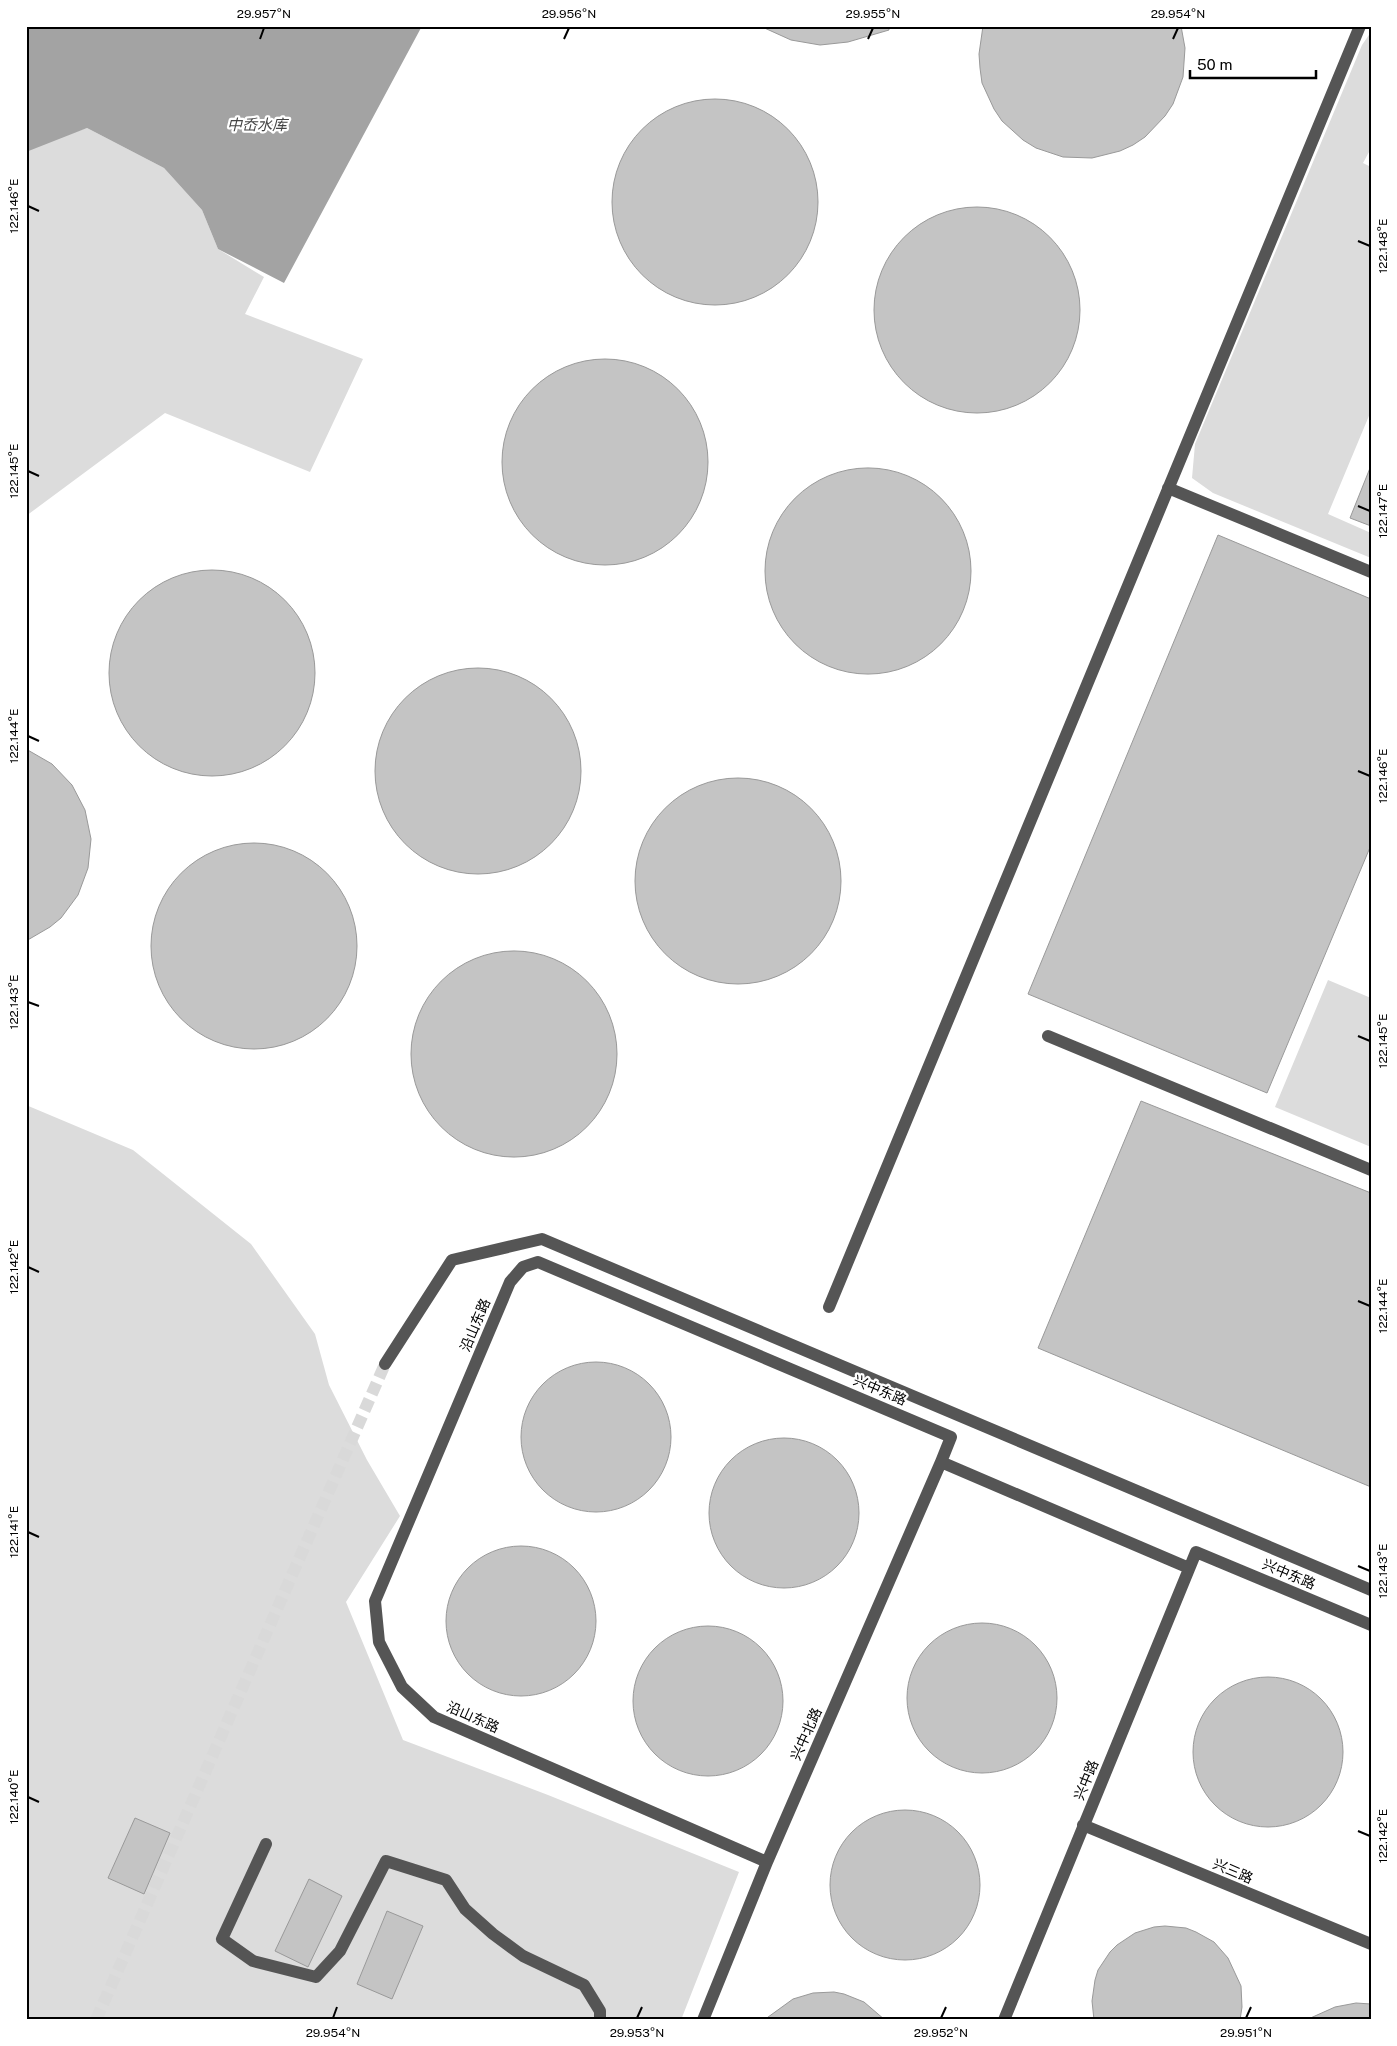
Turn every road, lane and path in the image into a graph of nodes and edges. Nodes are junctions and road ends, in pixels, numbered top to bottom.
1 (1360, 26) edge
2 (1168, 488) junction
3 (1371, 572) edge
4 (1048, 1036) dead end
5 (1371, 1170) edge
6 (523, 1267) joint
7 (830, 1307) dead end
8 (386, 1364) tunnel mouth
9 (941, 1462) junction
10 (1196, 1552) joint
11 (1189, 1568) junction
12 (1371, 1590) edge
13 (1371, 1625) edge
14 (1083, 1825) junction
15 (266, 1844) dead end
16 (767, 1862) junction
17 (1371, 1944) edge
18 (600, 2020) edge
19 (703, 2020) edge
20 (1004, 2020) edge

1 - 2 lane
2 - 3 lane
2 - 7 lane
4 - 5 lane
6 - 9 lane, 兴中东路
6 - 16 lane, 沿山东路
8 - 12 lane
9 - 11 lane
9 - 16 lane, 兴中北路
10 - 11 lane, 兴中路
10 - 13 lane, 兴中东路
11 - 14 lane, 兴中路
14 - 17 lane, 兴三路
14 - 20 lane, 兴中路
15 - 18 lane
16 - 19 lane, 兴中北路

